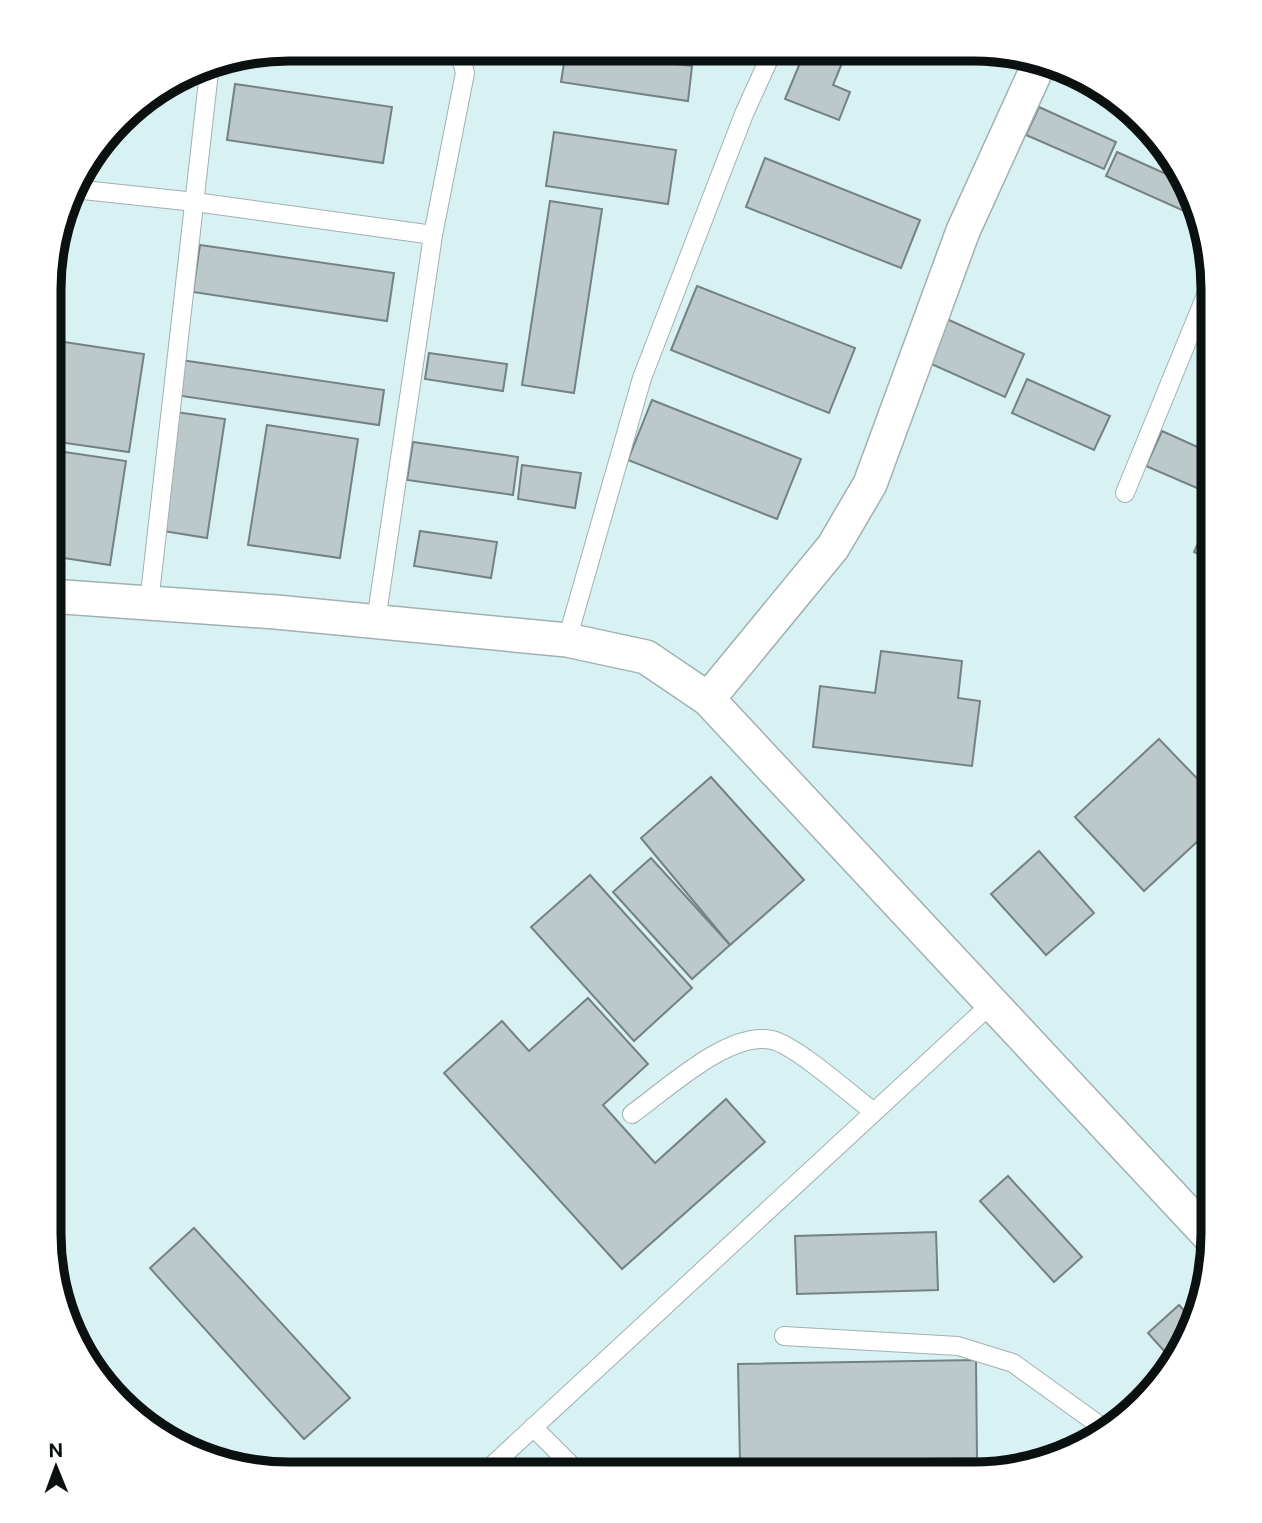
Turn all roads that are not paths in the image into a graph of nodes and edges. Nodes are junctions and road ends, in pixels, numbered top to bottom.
1 (462, 61) edge
2 (768, 61) edge
3 (1036, 70) edge
4 (208, 76) edge
5 (85, 190) edge
6 (195, 202) junction
7 (433, 235) junction
8 (1201, 308) edge
9 (1125, 494) dead end
10 (61, 597) edge
11 (149, 603) junction
12 (376, 621) junction
13 (567, 640) junction
14 (708, 699) junction
15 (990, 1004) junction
16 (874, 1112) junction
17 (632, 1114) dead end
18 (1200, 1226) edge
19 (785, 1336) dead end
20 (1098, 1424) edge
21 (533, 1427) junction
22 (498, 1461) edge
23 (566, 1461) edge

1 - 7 lane
2 - 13 lane
3 - 14 street
4 - 6 lane
5 - 6 lane
6 - 7 lane
6 - 11 lane
7 - 12 lane
8 - 9 lane
10 - 11 street
11 - 12 street
12 - 13 street
13 - 14 street
14 - 15 street
15 - 16 lane
15 - 18 street
16 - 17 lane
16 - 21 lane
19 - 20 lane
21 - 22 lane
21 - 23 lane

